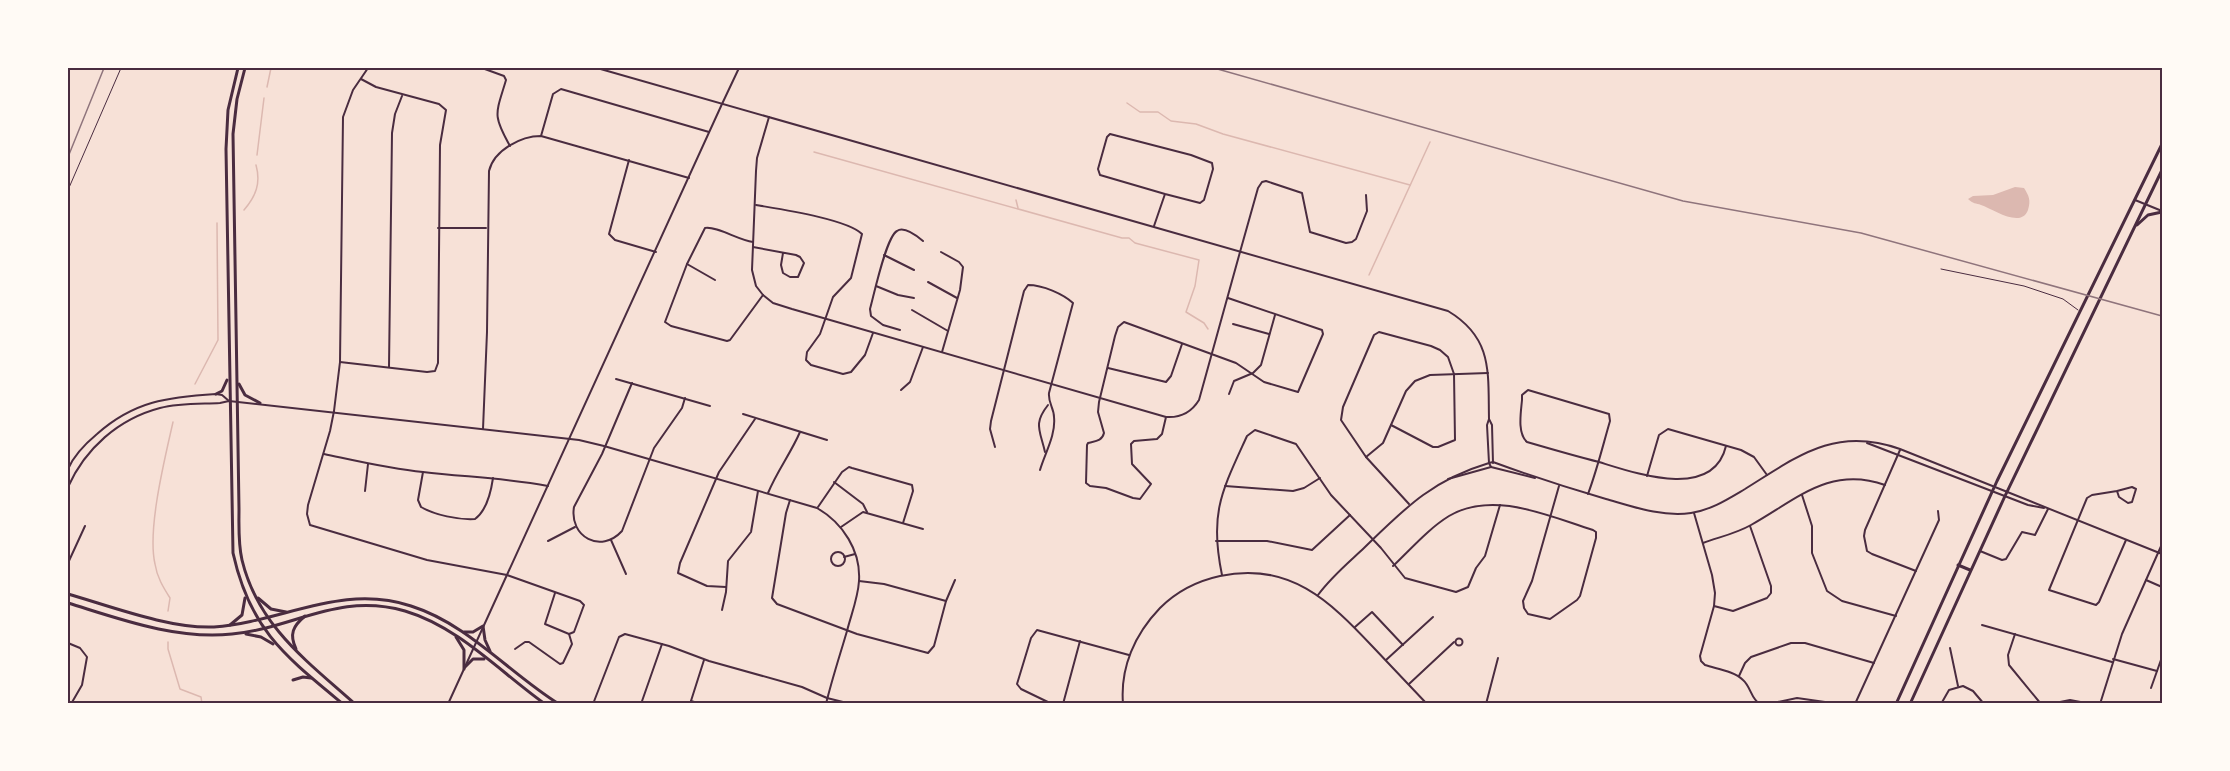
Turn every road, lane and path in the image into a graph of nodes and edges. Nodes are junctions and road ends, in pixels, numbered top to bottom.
1 (121, 68) edge
2 (238, 68) edge
3 (245, 68) edge
4 (368, 68) edge
5 (482, 68) edge
6 (597, 68) edge
7 (739, 68) edge
8 (361, 79) junction
9 (402, 95) junction
10 (722, 104) junction
11 (769, 117) junction
12 (709, 132) junction
13 (541, 136) junction
14 (2163, 144) edge
15 (510, 146) junction
16 (629, 160) junction
17 (2163, 170) edge
18 (689, 178) junction
19 (68, 189) edge
20 (1165, 194) junction
21 (1366, 195) dead end
22 (2135, 200) junction
23 (2147, 203) junction
24 (756, 205) junction
25 (228, 207) junction
26 (235, 207) junction
27 (2163, 211) edge
28 (1154, 226) junction
29 (438, 228) junction
30 (488, 228) junction
31 (2134, 229) junction
32 (923, 241) dead end
33 (753, 242) junction
34 (753, 247) junction
35 (656, 252) junction
36 (941, 252) dead end
37 (1240, 252) junction
38 (783, 253) junction
39 (884, 255) junction
40 (687, 264) junction
41 (1941, 269) dead end
42 (914, 270) dead end
43 (715, 280) dead end
44 (928, 282) dead end
45 (876, 286) junction
46 (763, 295) junction
47 (914, 298) dead end
48 (957, 298) junction
49 (1227, 298) junction
50 (912, 310) dead end
51 (2080, 312) junction
52 (1275, 315) junction
53 (825, 318) junction
54 (1233, 324) dead end
55 (883, 325) junction
56 (900, 330) dead end
57 (948, 331) junction
58 (873, 333) junction
59 (1269, 334) junction
60 (880, 335) junction
61 (1182, 344) junction
62 (923, 347) junction
63 (942, 352) junction
64 (1211, 355) junction
65 (340, 362) junction
66 (389, 367) junction
67 (1108, 368) junction
68 (1004, 371) junction
69 (1488, 373) junction
70 (1253, 374) junction
71 (1454, 374) junction
72 (229, 376) junction
73 (616, 379) dead end
74 (237, 380) junction
75 (632, 383) junction
76 (1051, 384) junction
77 (901, 390) dead end
78 (216, 394) junction
79 (1229, 394) dead end
80 (191, 396) junction
81 (685, 398) junction
82 (1100, 398) junction
83 (229, 401) junction
84 (237, 401) junction
85 (260, 403) junction
86 (192, 404) junction
87 (1049, 404) junction
88 (710, 406) dead end
89 (334, 411) junction
90 (743, 414) dead end
91 (1166, 417) junction
92 (755, 419) junction
93 (1489, 419) junction
94 (108, 424) junction
95 (1391, 425) junction
96 (483, 429) junction
97 (112, 431) junction
98 (800, 432) junction
99 (569, 439) junction
100 (827, 440) dead end
101 (1861, 441) junction
102 (229, 446) junction
103 (604, 446) junction
104 (1726, 446) junction
105 (238, 447) junction
106 (995, 447) dead end
107 (1900, 449) junction
108 (1045, 452) junction
109 (324, 454) junction
110 (1898, 454) junction
111 (1366, 457) junction
112 (650, 459) junction
113 (1493, 462) junction
114 (1598, 462) junction
115 (70, 463) junction
116 (1489, 463) junction
117 (368, 464) junction
118 (76, 467) junction
119 (1491, 467) junction
120 (68, 469) edge
121 (1040, 470) dead end
122 (423, 472) junction
123 (1767, 475) junction
124 (1647, 476) junction
125 (493, 478) junction
126 (1320, 478) junction
127 (717, 479) junction
128 (1447, 479) junction
129 (1541, 479) junction
130 (834, 482) junction
131 (1885, 485) junction
132 (548, 486) junction
133 (1225, 486) junction
134 (1559, 486) junction
135 (68, 487) edge
136 (1994, 488) junction
137 (365, 491) dead end
138 (758, 491) junction
139 (2117, 491) junction
140 (768, 493) junction
141 (2006, 493) junction
142 (1588, 494) junction
143 (1802, 495) junction
144 (790, 500) junction
145 (1409, 504) junction
146 (1500, 505) junction
147 (231, 508) junction
148 (239, 508) junction
149 (817, 508) junction
150 (2048, 509) junction
151 (1938, 510) dead end
152 (1693, 512) junction
153 (867, 513) junction
154 (1350, 515) junction
155 (1550, 516) junction
156 (2079, 521) junction
157 (903, 523) junction
158 (85, 526) dead end
159 (1750, 526) junction
160 (575, 527) junction
161 (841, 527) junction
162 (923, 529) dead end
163 (1373, 539) junction
164 (611, 540) junction
165 (2126, 540) junction
166 (548, 541) dead end
167 (1216, 541) junction
168 (1703, 544) junction
169 (2163, 544) edge
170 (1979, 551) junction
171 (2161, 553) edge
172 (855, 554) junction
173 (844, 556) junction
174 (242, 561) junction
175 (235, 562) junction
176 (68, 563) edge
177 (1959, 565) junction
178 (1393, 566) junction
179 (1970, 570) junction
180 (1916, 572) junction
181 (626, 574) dead end
182 (507, 575) junction
183 (1222, 576) junction
184 (956, 580) dead end
185 (2146, 580) junction
186 (859, 581) junction
187 (2163, 586) edge
188 (726, 587) junction
189 (555, 593) junction
190 (68, 594) edge
191 (255, 595) junction
192 (1318, 595) junction
193 (245, 597) junction
194 (946, 601) junction
195 (68, 603) edge
196 (1714, 606) junction
197 (722, 610) dead end
198 (288, 612) junction
199 (307, 615) junction
200 (1896, 616) junction
201 (1433, 617) dead end
202 (267, 618) junction
203 (258, 621) junction
204 (1982, 624) dead end
205 (230, 625) junction
206 (273, 625) junction
207 (191, 626) junction
208 (483, 626) junction
209 (1355, 627) junction
210 (263, 628) junction
211 (847, 629) junction
212 (462, 632) junction
213 (241, 633) junction
214 (189, 634) junction
215 (569, 634) junction
216 (2015, 634) junction
217 (454, 635) junction
218 (1080, 641) junction
219 (475, 642) junction
220 (1454, 642) dead end
221 (68, 643) edge
222 (662, 644) junction
223 (1403, 645) junction
224 (277, 646) junction
225 (472, 648) junction
226 (1950, 648) dead end
227 (515, 649) dead end
228 (298, 653) junction
229 (491, 654) junction
230 (1129, 655) junction
231 (2163, 657) edge
232 (1498, 658) dead end
233 (487, 660) junction
234 (705, 660) junction
235 (1386, 660) junction
236 (2112, 660) junction
237 (308, 661) junction
238 (1874, 663) junction
239 (301, 668) junction
240 (464, 669) junction
241 (2157, 671) junction
242 (1738, 676) junction
243 (313, 679) junction
244 (293, 680) dead end
245 (1409, 684) junction
246 (1958, 686) junction
247 (2151, 688) dead end
248 (828, 698) junction
249 (691, 702) edge
250 (1425, 703) edge
251 (71, 704) edge
252 (343, 704) edge
253 (355, 704) edge
254 (448, 704) edge
255 (545, 704) edge
256 (559, 704) edge
257 (593, 704) edge
258 (641, 704) edge
259 (701, 704) edge
260 (826, 704) edge
261 (851, 704) edge
262 (1052, 704) edge
263 (1063, 704) edge
264 (1124, 704) edge
265 (1486, 704) edge
266 (1760, 704) edge
267 (1768, 704) edge
268 (1839, 704) edge
269 (1855, 704) edge
270 (1896, 704) edge
271 (1910, 704) edge
272 (1941, 704) edge
273 (1984, 704) edge
274 (2041, 704) edge
275 (2050, 704) edge
276 (2091, 704) edge
277 (2100, 704) edge

1 - 19 lane
2 - 25 main road
3 - 26 main road
4 - 8 street
5 - 15 street
6 - 10 street
7 - 10 street
8 - 9 street
8 - 65 street
9 - 29 street
9 - 66 street
10 - 11 street
10 - 12 street
11 - 24 street
11 - 28 street
12 - 13 street
12 - 18 street
13 - 15 street
13 - 16 street
14 - 22 main road
15 - 30 street
16 - 18 street
16 - 35 street
17 - 23 main road
18 - 35 street
20 - 20 street
20 - 28 street
21 - 37 street
22 - 23 street
22 - 51 main road
23 - 27 street
23 - 31 main road
24 - 33 street
24 - 53 street
25 - 26 main road
25 - 72 main road
26 - 74 main road
27 - 31 main road
28 - 37 street
29 - 30 street
29 - 66 street
30 - 96 street
31 - 141 main road
32 - 39 street
33 - 34 street
33 - 40 street
34 - 38 street
34 - 46 street
35 - 99 street
36 - 48 street
37 - 49 street
37 - 69 street
38 - 38 street
39 - 42 street
39 - 45 street
40 - 43 street
40 - 46 street
41 - 51 lane
44 - 48 street
45 - 47 street
45 - 55 street
46 - 53 street
48 - 57 street
49 - 52 street
49 - 64 street
50 - 57 street
51 - 136 main road
52 - 59 street
52 - 70 street
53 - 58 street
53 - 58 street
54 - 59 street
55 - 56 street
55 - 60 street
57 - 63 street
58 - 60 street
59 - 70 street
60 - 62 street
61 - 64 street
61 - 67 street
61 - 67 street
62 - 63 street
62 - 77 street
63 - 68 street
64 - 70 street
64 - 91 street
65 - 66 street
65 - 89 street
67 - 82 street
68 - 76 street
68 - 76 street
68 - 106 street
69 - 71 street
69 - 93 street
70 - 79 street
71 - 95 street
71 - 95 street
71 - 111 street
72 - 78 main road
72 - 83 main road
73 - 75 street
74 - 84 main road
74 - 85 main road
75 - 81 street
75 - 103 street
76 - 82 street
76 - 87 street
78 - 80 street
78 - 83 street
80 - 86 street
80 - 94 street
81 - 88 street
81 - 112 street
82 - 91 street
82 - 91 street
83 - 84 street
83 - 86 street
83 - 102 main road
84 - 85 street
84 - 105 main road
85 - 89 street
86 - 97 street
87 - 108 street
87 - 108 street
89 - 96 street
89 - 109 street
90 - 92 street
92 - 98 street
92 - 127 street
93 - 113 street
93 - 116 street
94 - 97 street
94 - 115 street
95 - 111 street
96 - 99 street
97 - 118 street
98 - 100 street
98 - 140 street
99 - 103 street
99 - 132 street
101 - 107 street
101 - 110 street
101 - 123 street
102 - 105 main road
102 - 147 main road
103 - 112 street
103 - 160 street
104 - 123 street
104 - 124 street
104 - 124 street
105 - 148 main road
107 - 110 street
107 - 136 street
108 - 121 street
109 - 117 street
109 - 182 street
110 - 131 street
110 - 136 street
111 - 145 street
112 - 127 street
112 - 164 street
113 - 116 street
113 - 119 street
113 - 129 street
114 - 114 street
114 - 124 street
114 - 142 street
115 - 118 street
115 - 120 street
116 - 119 street
116 - 128 street
117 - 122 street
117 - 137 street
118 - 135 street
119 - 128 street
119 - 129 street
122 - 125 street
122 - 125 street
123 - 152 street
125 - 132 street
126 - 133 street
126 - 133 street
126 - 154 street
127 - 138 street
127 - 188 street
128 - 145 street
129 - 134 street
130 - 149 street
130 - 153 street
130 - 157 street
131 - 143 street
131 - 180 street
132 - 182 street
133 - 167 street
134 - 142 street
134 - 155 street
136 - 141 street
136 - 177 main road
138 - 140 street
138 - 188 street
139 - 139 street
139 - 156 street
140 - 144 street
141 - 150 street
141 - 170 main road
142 - 152 street
143 - 159 street
143 - 200 street
144 - 149 street
144 - 211 street
145 - 163 street
146 - 155 street
146 - 178 street
146 - 178 street
147 - 148 main road
147 - 175 main road
148 - 174 main road
149 - 161 street
150 - 156 street
150 - 170 street
151 - 180 street
152 - 168 street
153 - 157 street
153 - 161 street
154 - 163 street
154 - 167 street
155 - 155 street
156 - 165 street
156 - 165 street
157 - 162 street
158 - 176 street
159 - 168 street
159 - 196 street
160 - 164 street
160 - 166 street
161 - 172 street
163 - 178 street
163 - 192 street
164 - 181 street
165 - 171 street
167 - 183 street
168 - 196 street
169 - 171 street
170 - 179 main road
171 - 185 street
172 - 173 street
172 - 186 street
173 - 173 street
174 - 175 main road
174 - 191 main road
175 - 193 main road
177 - 179 main road
177 - 270 main road
179 - 271 main road
180 - 200 street
182 - 189 street
182 - 208 street
183 - 192 street
183 - 230 street
184 - 194 street
185 - 187 street
185 - 236 street
186 - 194 street
186 - 211 street
188 - 197 street
189 - 215 street
189 - 215 street
190 - 207 main road
191 - 198 main road
191 - 202 main road
192 - 209 street
193 - 203 main road
193 - 205 main road
194 - 211 street
195 - 214 main road
196 - 242 street
198 - 202 main road
198 - 212 main road
199 - 206 main road
199 - 217 main road
199 - 228 main road
200 - 238 street
201 - 223 street
202 - 203 main road
202 - 206 main road
203 - 205 main road
203 - 210 main road
204 - 216 street
205 - 207 main road
206 - 210 main road
206 - 228 main road
207 - 214 main road
208 - 212 main road
208 - 219 street
208 - 229 main road
209 - 223 street
209 - 235 street
210 - 213 main road
210 - 224 main road
211 - 248 street
212 - 219 main road
213 - 214 main road
213 - 224 main road
215 - 227 street
216 - 236 street
216 - 274 street
217 - 225 main road
217 - 240 main road
218 - 230 street
218 - 262 street
218 - 263 street
219 - 225 street
219 - 229 main road
220 - 245 street
221 - 251 street
222 - 234 street
222 - 257 street
222 - 258 street
223 - 235 street
224 - 239 main road
225 - 233 main road
225 - 240 street
226 - 246 street
228 - 237 main road
229 - 256 main road
230 - 264 street
231 - 241 street
232 - 265 street
233 - 240 main road
233 - 255 main road
234 - 248 street
234 - 249 street
235 - 245 street
236 - 241 street
236 - 277 street
237 - 239 main road
237 - 253 main road
238 - 242 street
238 - 269 street
239 - 243 main road
240 - 254 street
241 - 247 street
242 - 266 street
243 - 244 main road
243 - 252 main road
245 - 250 street
246 - 272 street
246 - 273 street
248 - 260 street
248 - 261 street
249 - 259 street
267 - 268 street
275 - 276 street

